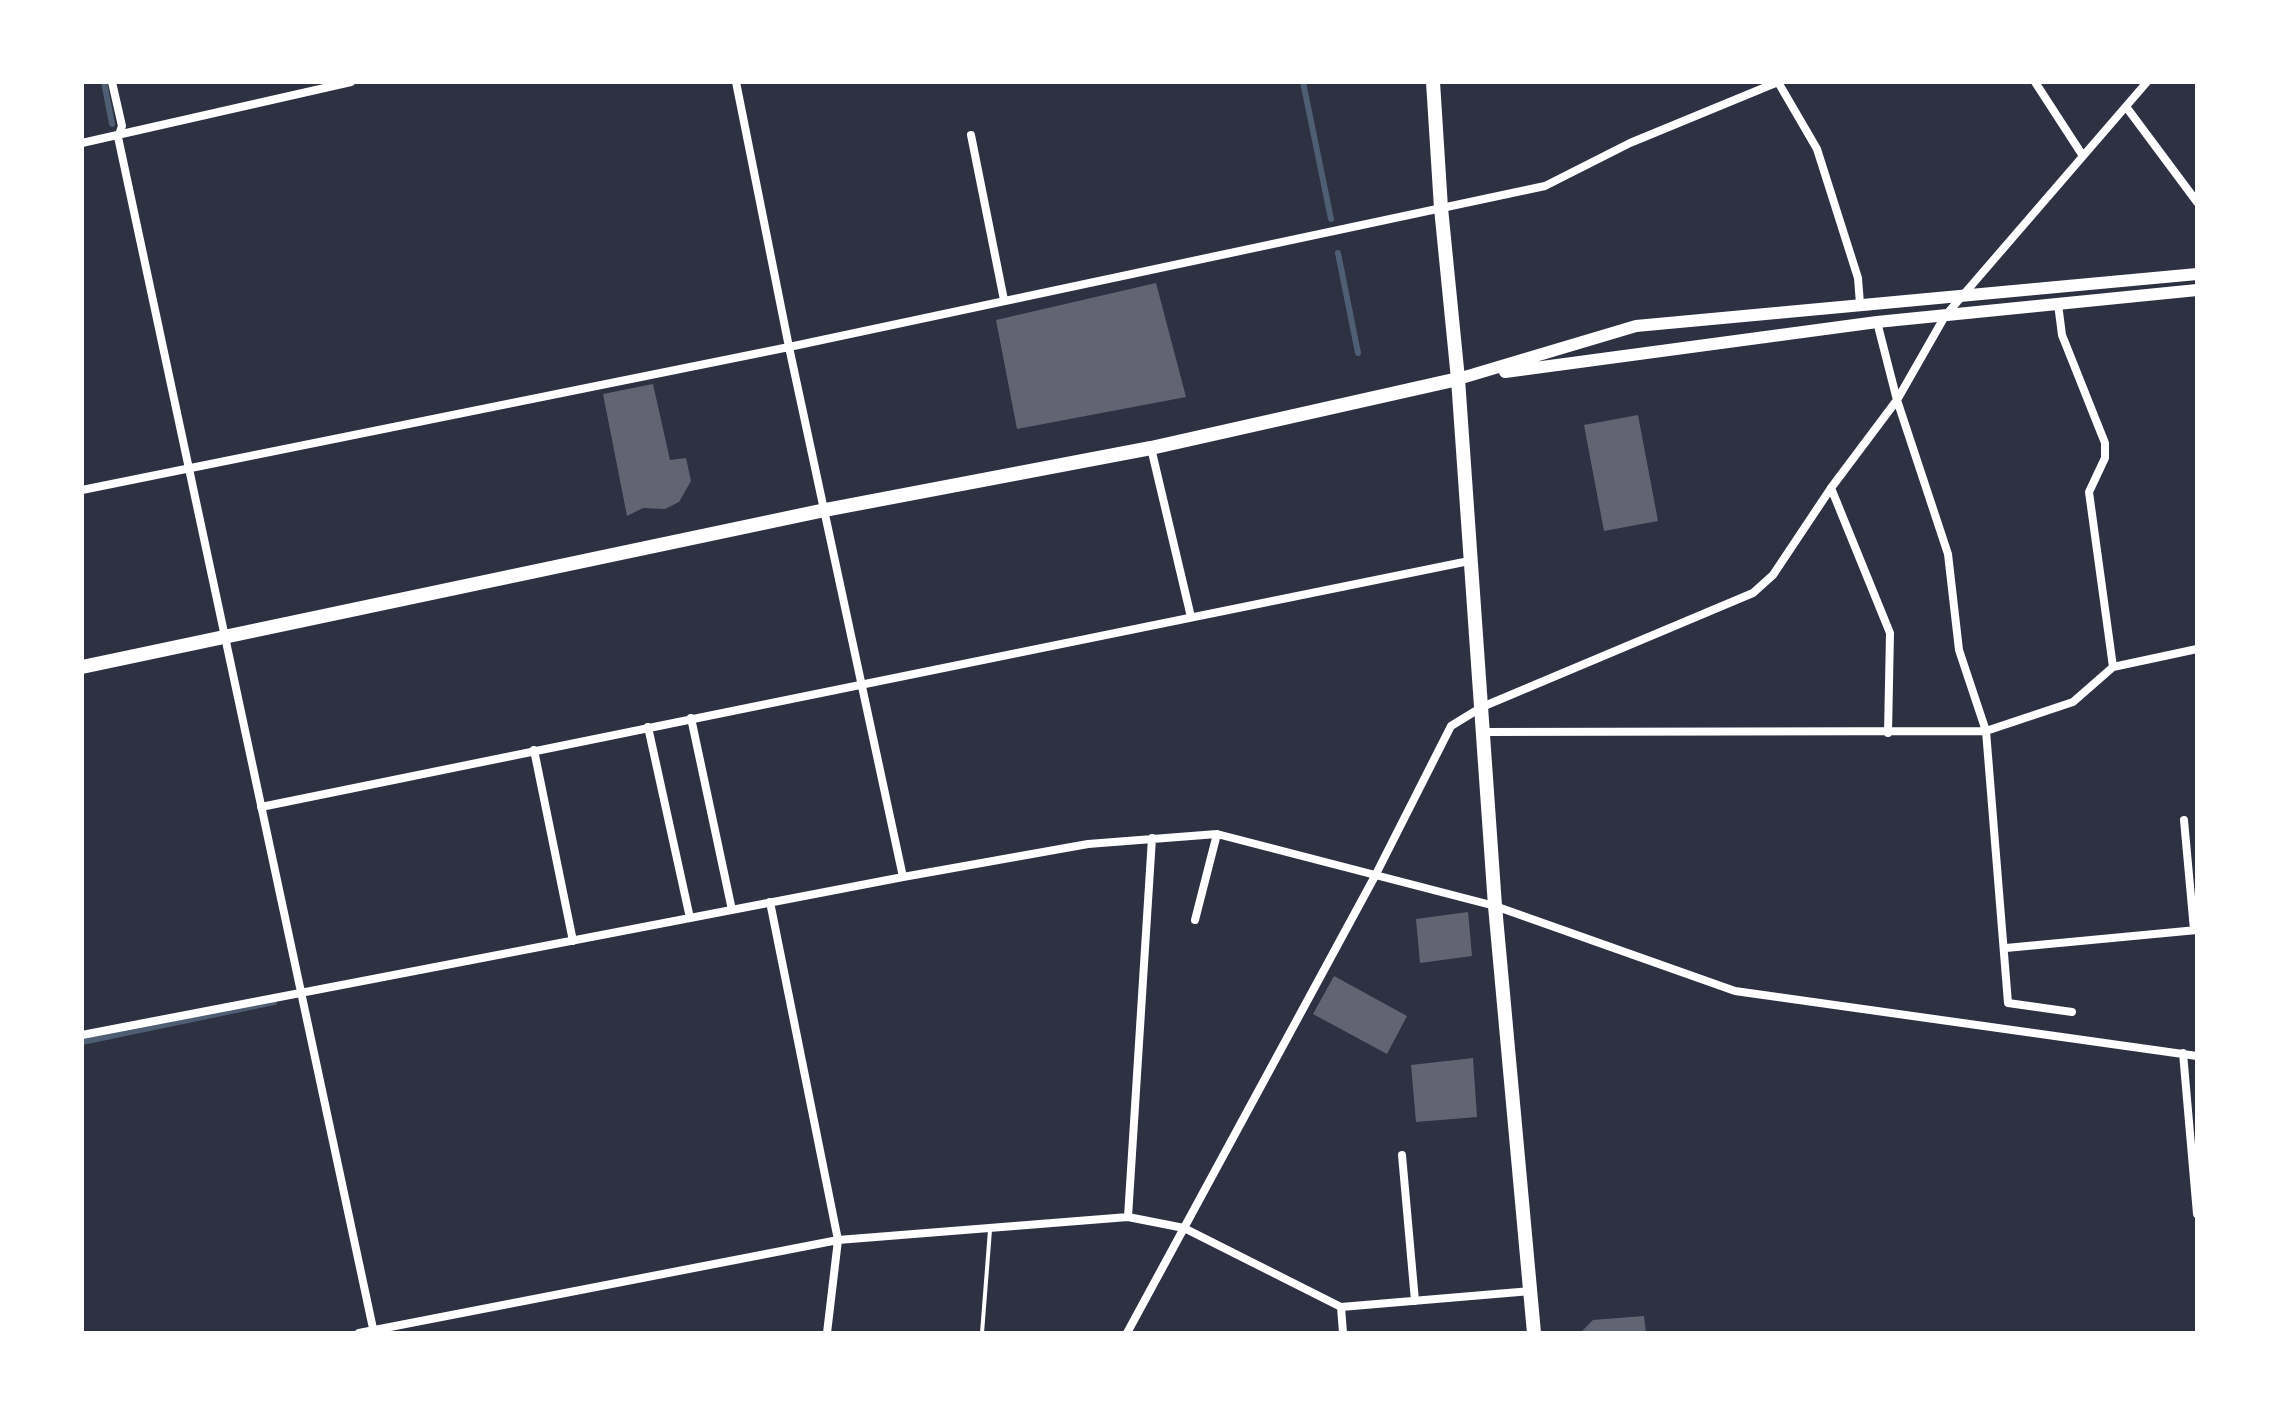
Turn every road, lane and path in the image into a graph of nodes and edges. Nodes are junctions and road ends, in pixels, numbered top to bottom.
1 (112, 82) edge
2 (351, 82) edge
3 (736, 82) edge
4 (1433, 82) edge
5 (1778, 82) edge
6 (2035, 82) edge
7 (2147, 82) edge
8 (2127, 108) junction
9 (971, 135) dead end
10 (118, 137) junction
11 (82, 143) edge
12 (2083, 156) junction
13 (2197, 202) edge
14 (1441, 208) junction
15 (2197, 274) edge
16 (2197, 290) edge
17 (1964, 294) junction
18 (1004, 300) junction
19 (1860, 304) junction
20 (2058, 304) junction
21 (1945, 316) junction
22 (1877, 322) junction
23 (789, 347) junction
24 (1458, 379) junction
25 (1897, 400) junction
26 (1151, 448) junction
27 (188, 467) junction
28 (1831, 488) junction
29 (82, 490) edge
30 (825, 510) junction
31 (1469, 561) junction
32 (1191, 617) junction
33 (224, 637) junction
34 (2197, 649) edge
35 (82, 667) edge
36 (2113, 667) junction
37 (863, 682) junction
38 (1482, 707) junction
39 (691, 718) junction
40 (648, 727) junction
41 (1986, 731) junction
42 (1482, 732) junction
43 (1888, 733) junction
44 (534, 750) junction
45 (261, 807) junction
46 (2184, 820) dead end
47 (1217, 834) junction
48 (1152, 838) junction
49 (1375, 876) junction
50 (903, 877) junction
51 (770, 902) junction
52 (1495, 906) junction
53 (732, 910) junction
54 (690, 918) junction
55 (1195, 920) dead end
56 (2196, 930) edge
57 (573, 941) junction
58 (2006, 948) junction
59 (301, 994) junction
60 (2072, 1012) dead end
61 (82, 1035) edge
62 (2183, 1053) junction
63 (2197, 1056) edge
64 (1402, 1155) dead end
65 (2197, 1214) edge
66 (1128, 1217) junction
67 (990, 1228) junction
68 (1184, 1228) junction
69 (838, 1240) junction
70 (1531, 1291) junction
71 (1415, 1301) junction
72 (1341, 1307) junction
73 (373, 1332) edge
74 (359, 1333) edge
75 (827, 1333) edge
76 (982, 1333) edge
77 (1127, 1333) edge
78 (1343, 1333) edge
79 (1534, 1333) edge

1 - 10 street
2 - 10 street
3 - 23 street
4 - 14 main road
5 - 14 street
5 - 19 street
6 - 12 street
7 - 8 street
8 - 12 street
8 - 13 street
9 - 18 street
10 - 11 street
10 - 27 street
12 - 17 street
14 - 18 street
14 - 24 main road
15 - 17 main road
16 - 20 main road
17 - 19 main road
17 - 21 street
18 - 23 street
19 - 24 main road
20 - 21 main road
20 - 36 street
21 - 22 main road
21 - 25 street
22 - 24 main road
22 - 25 street
23 - 27 street
23 - 30 street
24 - 26 main road
24 - 31 main road
25 - 28 street
25 - 41 street
26 - 30 main road
26 - 32 street
27 - 29 street
27 - 33 street
28 - 38 street
28 - 43 street
30 - 33 main road
30 - 37 street
31 - 32 street
31 - 38 main road
32 - 37 street
33 - 35 main road
33 - 45 street
34 - 36 street
36 - 41 street
37 - 39 street
37 - 50 street
38 - 42 main road
38 - 49 street
39 - 40 street
39 - 53 street
40 - 44 street
40 - 54 street
41 - 43 street
41 - 58 street
42 - 43 street
42 - 52 main road
44 - 45 street
44 - 57 street
45 - 59 street
46 - 56 street
47 - 48 street
47 - 49 street
47 - 55 street
48 - 50 street
48 - 66 street
49 - 52 street
49 - 68 street
50 - 51 street
51 - 53 street
51 - 69 street
52 - 62 street
52 - 70 main road
53 - 54 street
54 - 57 street
56 - 58 street
57 - 59 street
58 - 60 street
59 - 61 street
59 - 73 street
62 - 63 street
62 - 65 street
64 - 71 street
66 - 67 street
66 - 68 street
67 - 69 street
67 - 76 lane
68 - 72 street
68 - 77 street
69 - 73 street
69 - 75 street
70 - 71 street
70 - 79 main road
71 - 72 street
72 - 78 street
73 - 74 street

